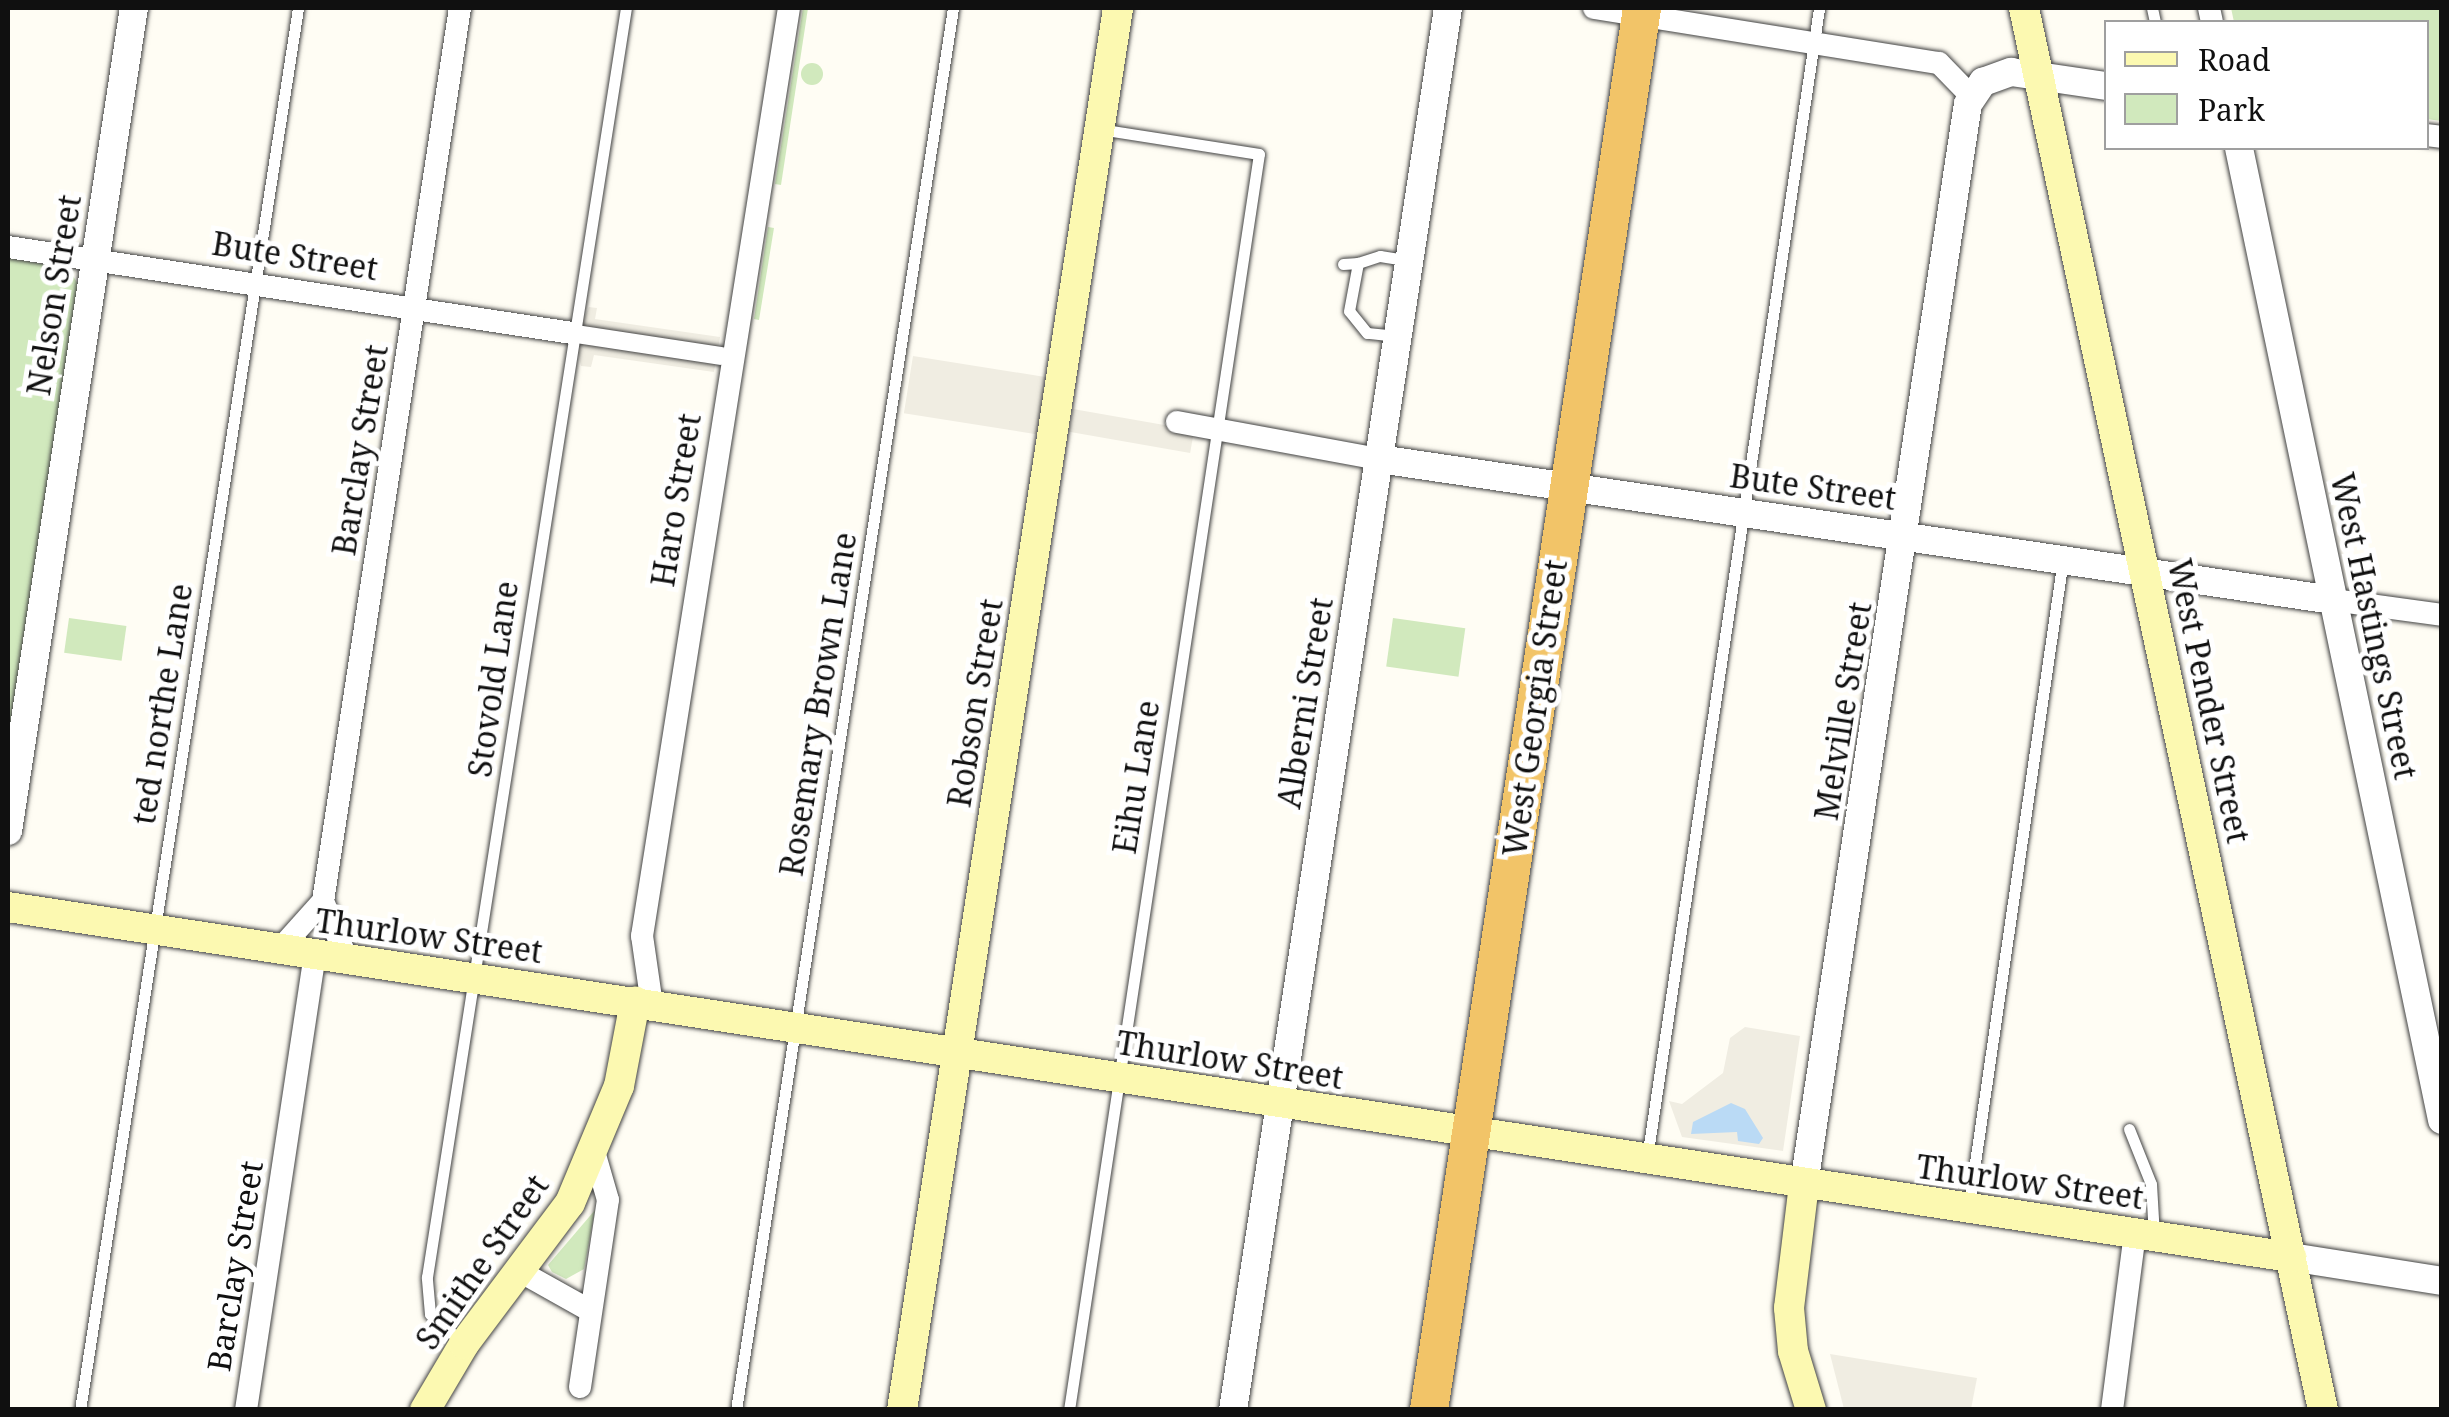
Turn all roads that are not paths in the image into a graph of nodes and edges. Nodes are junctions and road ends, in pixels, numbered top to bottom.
1 (134, 8) edge
2 (298, 8) edge
3 (460, 8) edge
4 (626, 8) edge
5 (789, 8) edge
6 (953, 8) edge
7 (1118, 8) edge
8 (1448, 8) edge
9 (1594, 8) edge
10 (1819, 8) edge
11 (2024, 8) edge
12 (1642, 11) edge
13 (1816, 40) junction
14 (2039, 76) junction
15 (2104, 86) edge
16 (1972, 96) junction
17 (1099, 129) junction
18 (2238, 150) edge
19 (8, 248) edge
20 (95, 260) junction
21 (1410, 261) junction
22 (1358, 262) junction
23 (1342, 264) dead end
24 (256, 285) junction
25 (1333, 306) dead end
26 (414, 309) junction
27 (1349, 310) junction
28 (574, 334) junction
29 (1398, 336) junction
30 (722, 356) dead end
31 (1177, 422) dead end
32 (1216, 434) junction
33 (1379, 459) junction
34 (1568, 487) junction
35 (1741, 512) junction
36 (1904, 536) junction
37 (2063, 558) junction
38 (2146, 571) junction
39 (2333, 600) junction
40 (2442, 615) edge
41 (8, 831) edge
42 (323, 901) junction
43 (8, 907) edge
44 (155, 928) junction
45 (280, 949) junction
46 (315, 955) junction
47 (347, 960) junction
48 (477, 977) junction
49 (643, 1003) junction
50 (796, 1028) junction
51 (957, 1053) junction
52 (1119, 1077) junction
53 (1278, 1104) junction
54 (2442, 1120) edge
55 (2129, 1130) dead end
56 (1472, 1134) junction
57 (594, 1154) junction
58 (1646, 1162) junction
59 (1804, 1184) junction
60 (1968, 1208) junction
61 (2144, 1234) junction
62 (2291, 1257) junction
63 (521, 1272) junction
64 (2442, 1280) edge
65 (588, 1310) junction
66 (464, 1344) junction
67 (580, 1386) dead end
68 (80, 1410) edge
69 (246, 1410) edge
70 (425, 1410) edge
71 (736, 1410) edge
72 (902, 1410) edge
73 (1069, 1410) edge
74 (1233, 1410) edge
75 (1429, 1410) edge
76 (1811, 1410) edge
77 (2112, 1410) edge
78 (2322, 1410) edge

1 - 20 street, Nelson Street
2 - 24 lane, ted northe Lane
3 - 26 street, Barclay Street
4 - 28 lane, Stovold Lane
5 - 49 street, Haro Street
6 - 50 lane, Rosemary Brown Lane
7 - 17 main road, Robson Street
8 - 21 street, Alberni Street
9 - 12 street
10 - 13 lane
11 - 14 main road, West Pender Street
12 - 13 street
12 - 34 highway, West Georgia Street
13 - 16 street
13 - 35 lane
14 - 15 street
14 - 16 street
14 - 38 main road, West Pender Street
16 - 36 street, Melville Street
17 - 32 lane, Eihu Lane
17 - 51 main road, Robson Street
18 - 39 street, West Hastings Street
19 - 20 street, Bute Street
20 - 24 street, Bute Street
20 - 41 street, Nelson Street
21 - 22 lane
21 - 29 street, Alberni Street
22 - 23 lane
22 - 27 lane
24 - 26 street, Bute Street
24 - 44 lane, ted northe Lane
25 - 27 lane
26 - 28 street, Bute Street
26 - 42 street, Barclay Street
27 - 29 lane
28 - 30 street, Bute Street
28 - 48 lane, Stovold Lane
29 - 33 street, Alberni Street
31 - 32 street, Bute Street
32 - 33 street, Bute Street
32 - 52 lane, Eihu Lane
33 - 34 street, Bute Street
33 - 53 street, Alberni Street
34 - 35 street, Bute Street
34 - 56 highway, West Georgia Street
35 - 36 street, Bute Street
35 - 58 lane
36 - 37 street, Bute Street
36 - 59 street, Melville Street
37 - 38 street, Bute Street
37 - 60 lane
38 - 39 street, Bute Street
38 - 62 main road, West Pender Street
39 - 40 street, Bute Street
39 - 54 street, West Hastings Street
42 - 45 street
42 - 47 street
43 - 44 main road, Thurlow Street
44 - 45 main road, Thurlow Street
44 - 68 lane, ted northe Lane
45 - 46 main road, Thurlow Street
46 - 47 main road, Thurlow Street
46 - 69 street, Barclay Street
47 - 48 main road, Thurlow Street
48 - 49 main road, Thurlow Street
48 - 66 lane, Stovold Lane
49 - 50 main road, Thurlow Street
49 - 57 main road, Haro Street
50 - 51 main road, Thurlow Street
50 - 71 lane, Rosemary Brown Lane
51 - 52 main road, Thurlow Street
51 - 72 main road, Robson Street
52 - 53 main road, Thurlow Street
52 - 73 lane, Eihu Lane
53 - 56 main road, Thurlow Street
53 - 74 street, Alberni Street
55 - 61 lane
56 - 58 main road, Thurlow Street
56 - 75 highway, West Georgia Street
57 - 63 main road, Smithe Street
57 - 65 street
58 - 59 main road, Thurlow Street
59 - 60 main road, Thurlow Street
59 - 76 main road, Melville Street
60 - 61 main road, Thurlow Street
61 - 62 main road, Thurlow Street
61 - 77 street
62 - 64 street, Thurlow Street
62 - 78 main road, West Pender Street
63 - 65 street
63 - 66 main road, Smithe Street
65 - 67 street
66 - 70 main road, Smithe Street

